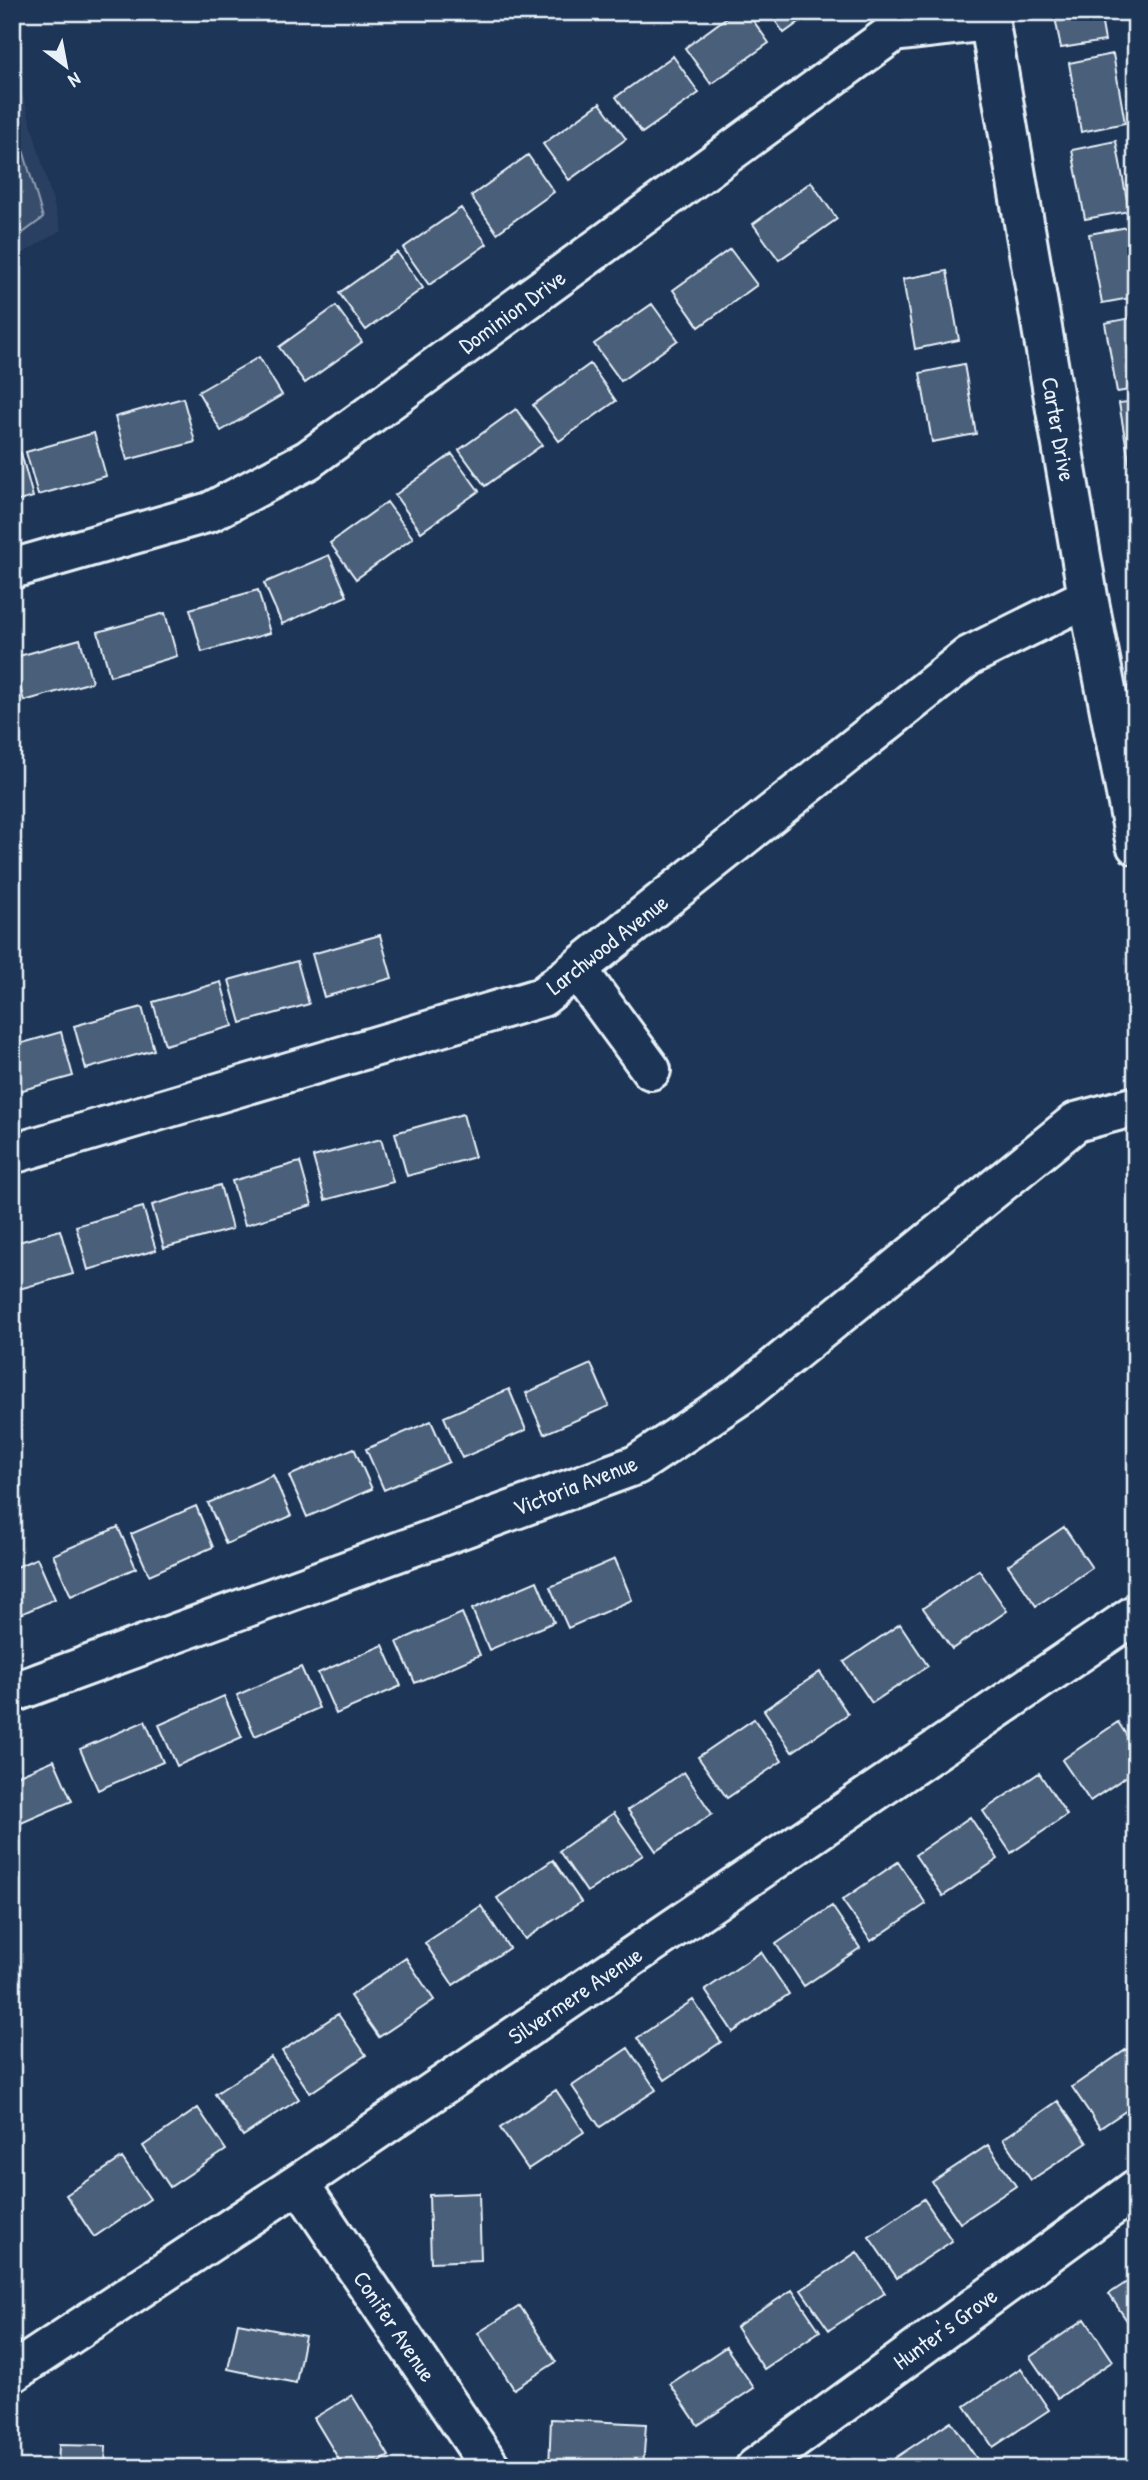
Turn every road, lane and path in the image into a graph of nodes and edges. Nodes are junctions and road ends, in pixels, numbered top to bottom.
1 (988, 17) edge
2 (12, 569) edge
3 (1087, 597) junction
4 (1136, 845) edge
5 (577, 969) junction
6 (651, 1070) dead end
7 (1136, 1106) edge
8 (12, 1154) edge
9 (1136, 1614) edge
10 (12, 1693) edge
11 (299, 2183) junction
12 (1136, 2189) edge
13 (12, 2373) edge
14 (491, 2468) edge
15 (755, 2468) edge

1 - 2 street, Dominion Drive
1 - 3 street, Carter Drive
3 - 4 street, Carter Drive
3 - 5 street, Larchwood Avenue
5 - 6 street
5 - 8 street, Larchwood Avenue
7 - 10 street, Victoria Avenue
9 - 11 street, Silvermere Avenue
11 - 13 street, Silvermere Avenue
11 - 14 street, Conifer Avenue
12 - 15 street, Hunter's Grove

